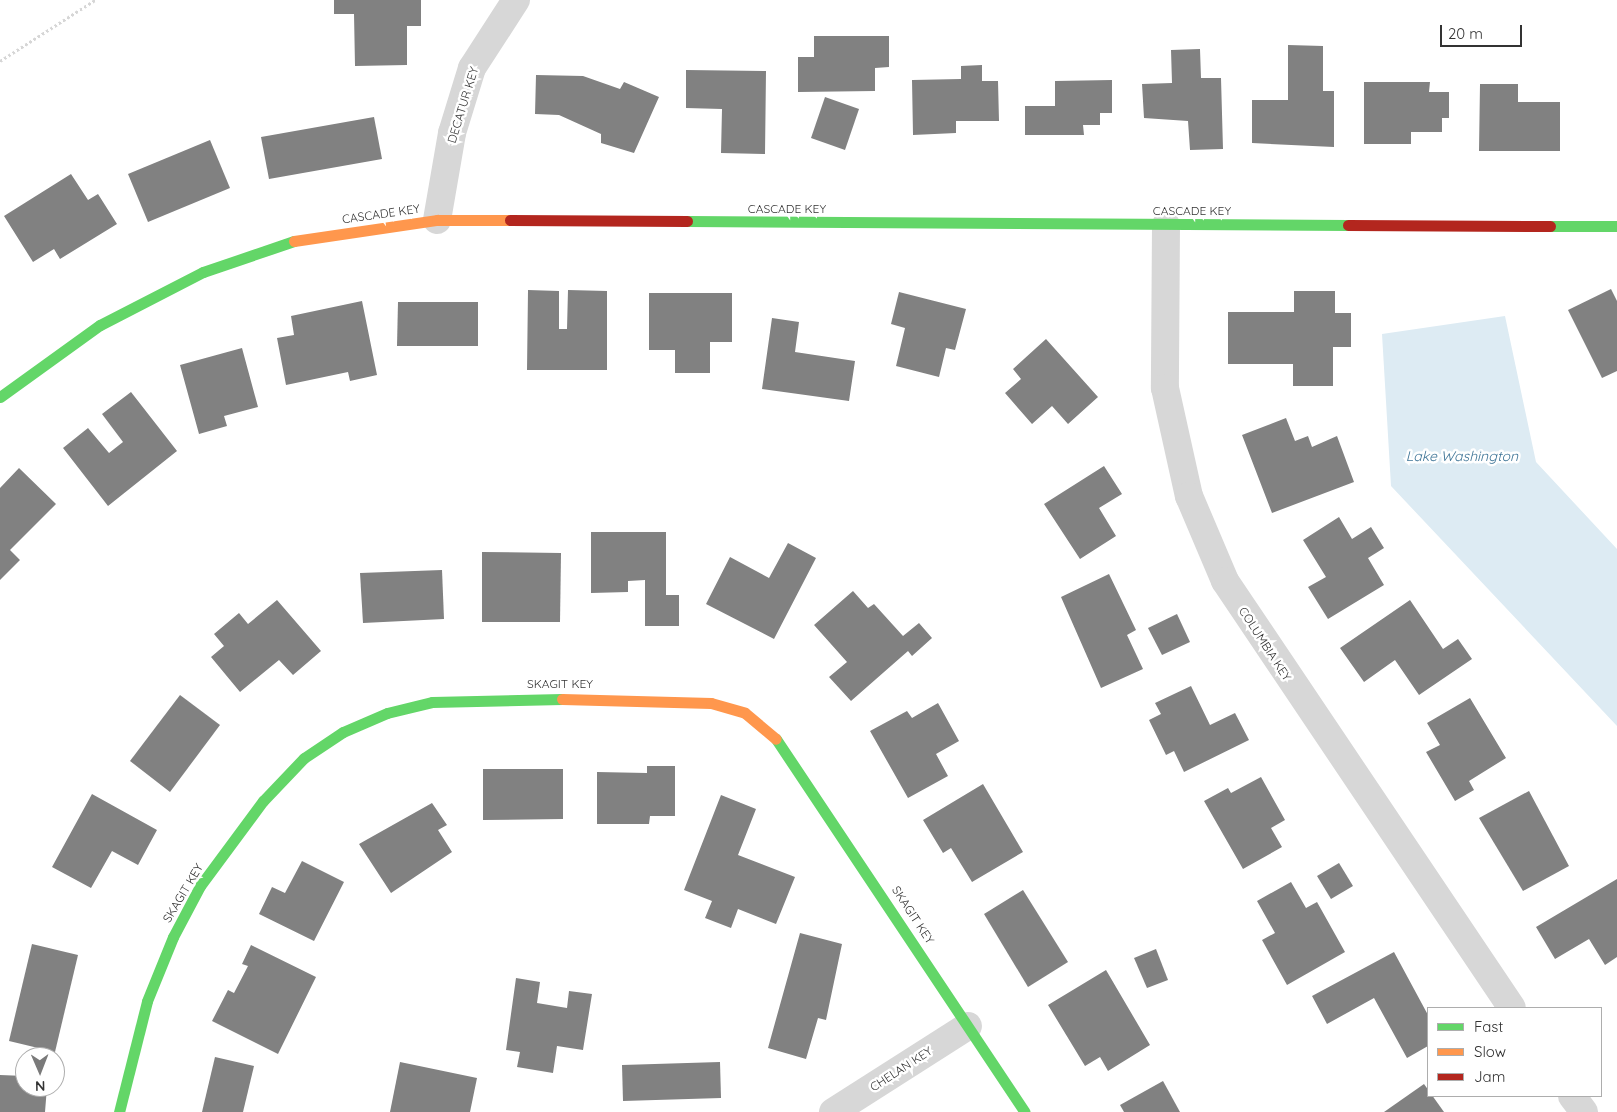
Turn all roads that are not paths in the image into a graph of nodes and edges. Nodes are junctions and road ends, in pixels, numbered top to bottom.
1 (516, 0) edge
2 (437, 220) junction
3 (1166, 225) junction
4 (1617, 226) edge
5 (0, 397) edge
6 (1511, 1007) edge
7 (968, 1026) junction
8 (1573, 1097) edge
9 (119, 1112) edge
10 (833, 1112) edge
11 (1025, 1112) edge
12 (1584, 1112) edge

1 - 2 street, DECATUR KEY
2 - 3 street, CASCADE KEY
2 - 5 street, CASCADE KEY
3 - 4 street, CASCADE KEY
3 - 6 street, COLUMBIA KEY
7 - 9 street, SKAGIT KEY
7 - 10 street, CHELAN KEY
7 - 11 street, SKAGIT KEY
8 - 12 street

